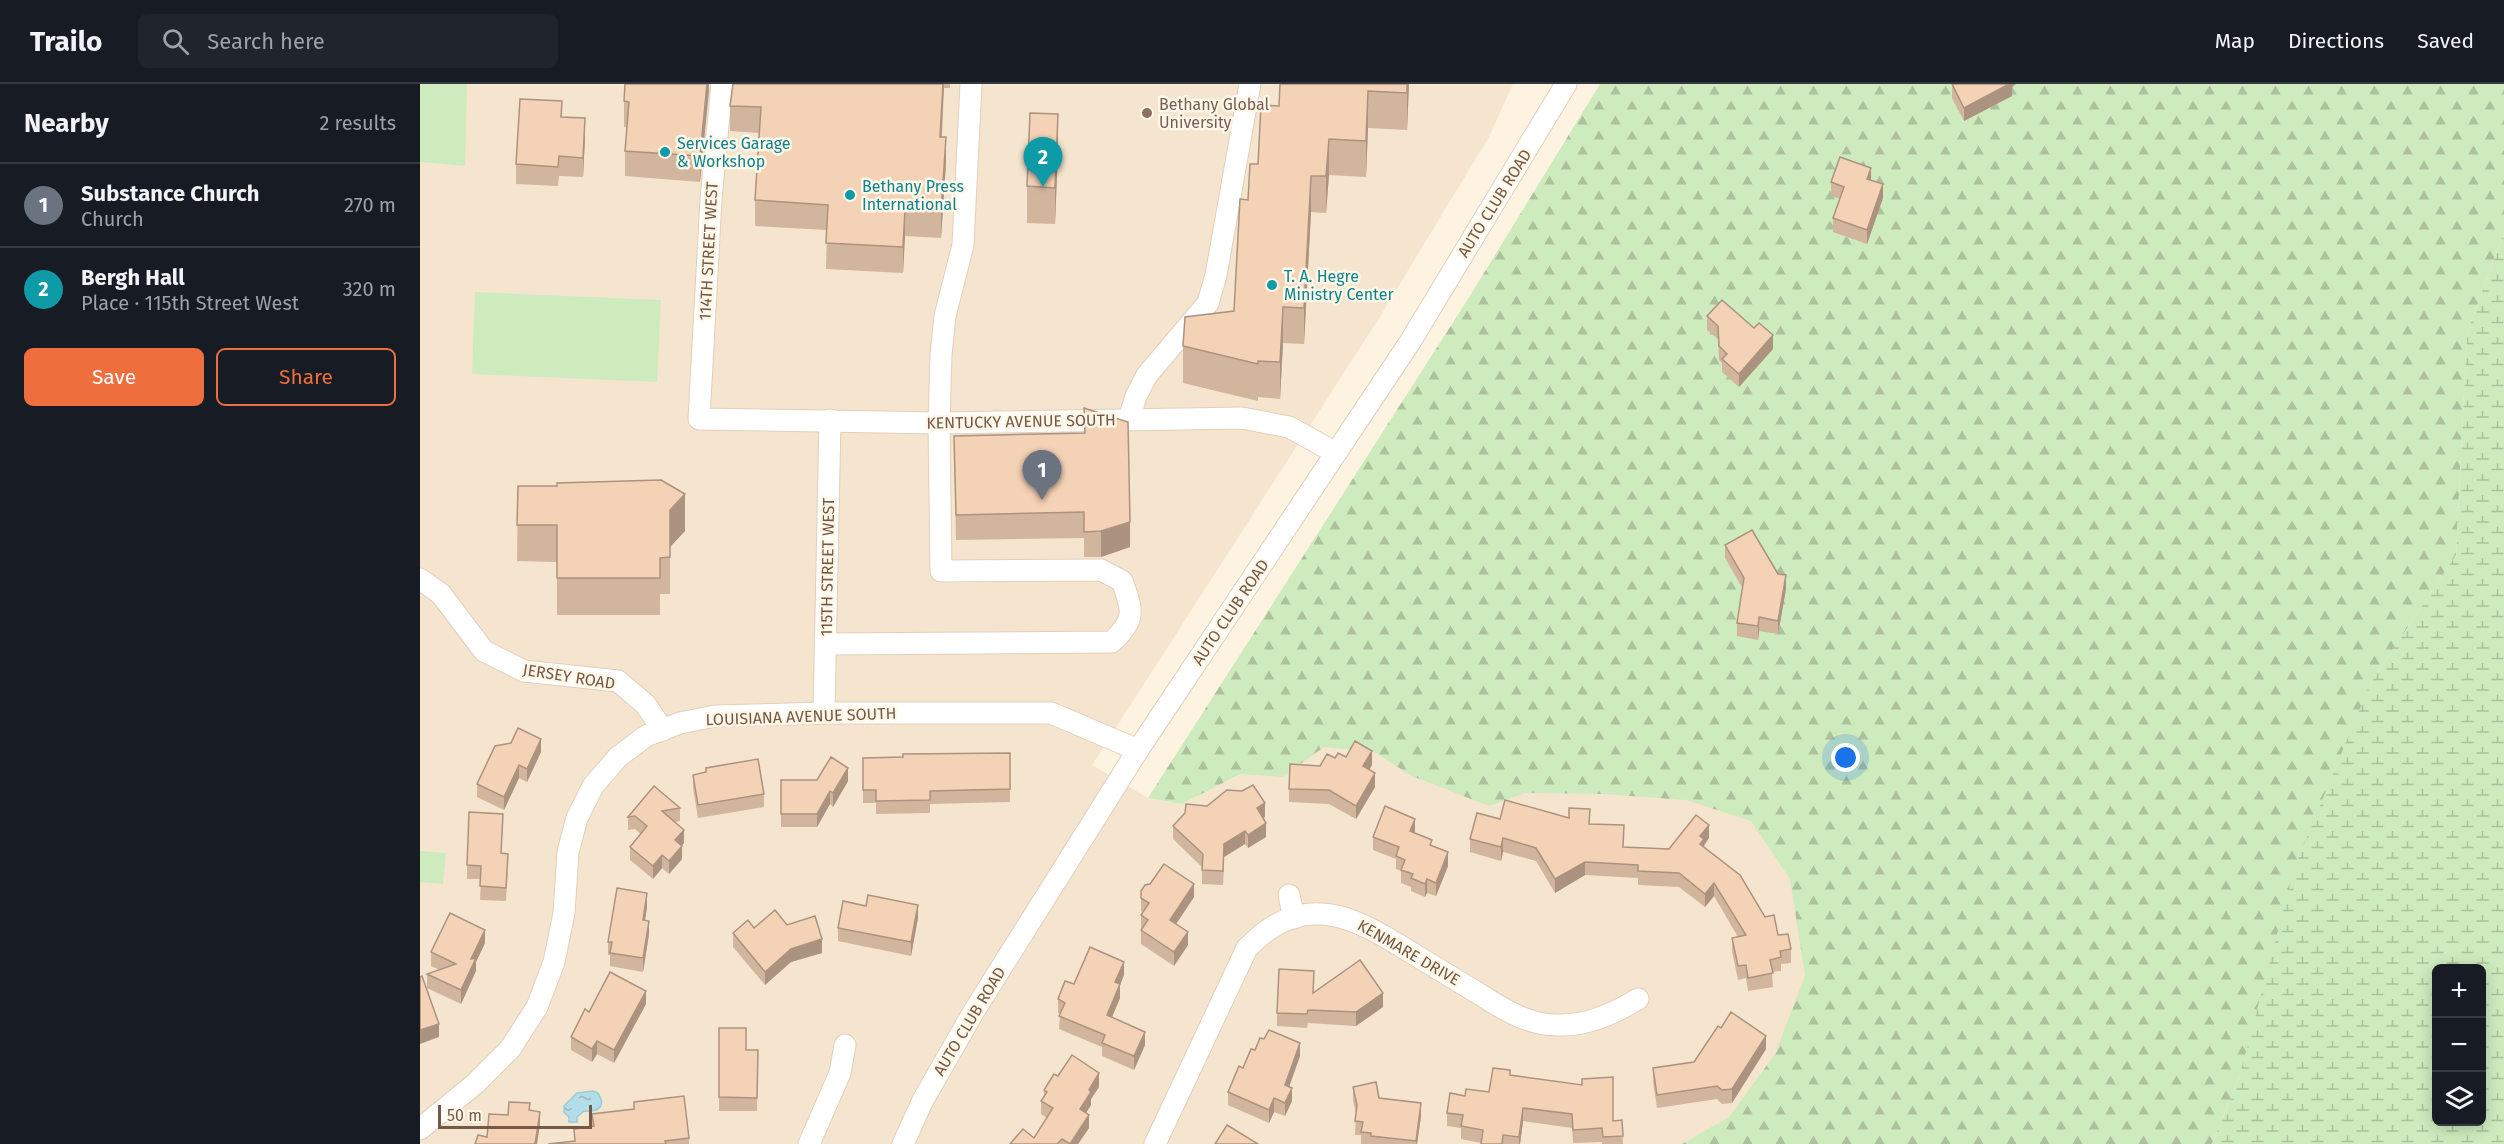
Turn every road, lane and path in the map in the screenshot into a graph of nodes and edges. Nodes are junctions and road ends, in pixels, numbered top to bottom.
1 (722, 84) edge
2 (971, 84) edge
3 (1250, 84) edge
4 (1566, 84) edge
5 (699, 419) joint
6 (1129, 419) junction
7 (830, 420) junction
8 (939, 423) junction
9 (1336, 453) junction
10 (420, 579) edge
11 (826, 644) junction
12 (824, 713) junction
13 (663, 730) junction
14 (1138, 750) junction
15 (1289, 895) dead end
16 (1294, 918) junction
17 (1638, 999) dead end
18 (845, 1045) dead end
19 (420, 1129) edge
20 (809, 1144) edge
21 (903, 1144) edge
22 (1155, 1144) edge

1 - 5 street, 114TH STREET WEST
2 - 8 street
3 - 6 street
4 - 9 street, AUTO CLUB ROAD
5 - 7 street, KENTUCKY AVENUE SOUTH
6 - 8 street, KENTUCKY AVENUE SOUTH
6 - 9 street, KENTUCKY AVENUE SOUTH
7 - 8 street, KENTUCKY AVENUE SOUTH
7 - 11 street, 115TH STREET WEST
8 - 11 street
9 - 14 street, AUTO CLUB ROAD
10 - 13 street, JERSEY ROAD
11 - 12 street, 115TH STREET WEST
12 - 13 street, LOUISIANA AVENUE SOUTH
12 - 14 street, LOUISIANA AVENUE SOUTH
13 - 19 street, LOUISIANA AVENUE SOUTH
14 - 21 street, AUTO CLUB ROAD
15 - 16 street
16 - 17 street, KENMARE DRIVE
16 - 22 street, KENMARE DRIVE
18 - 20 street

